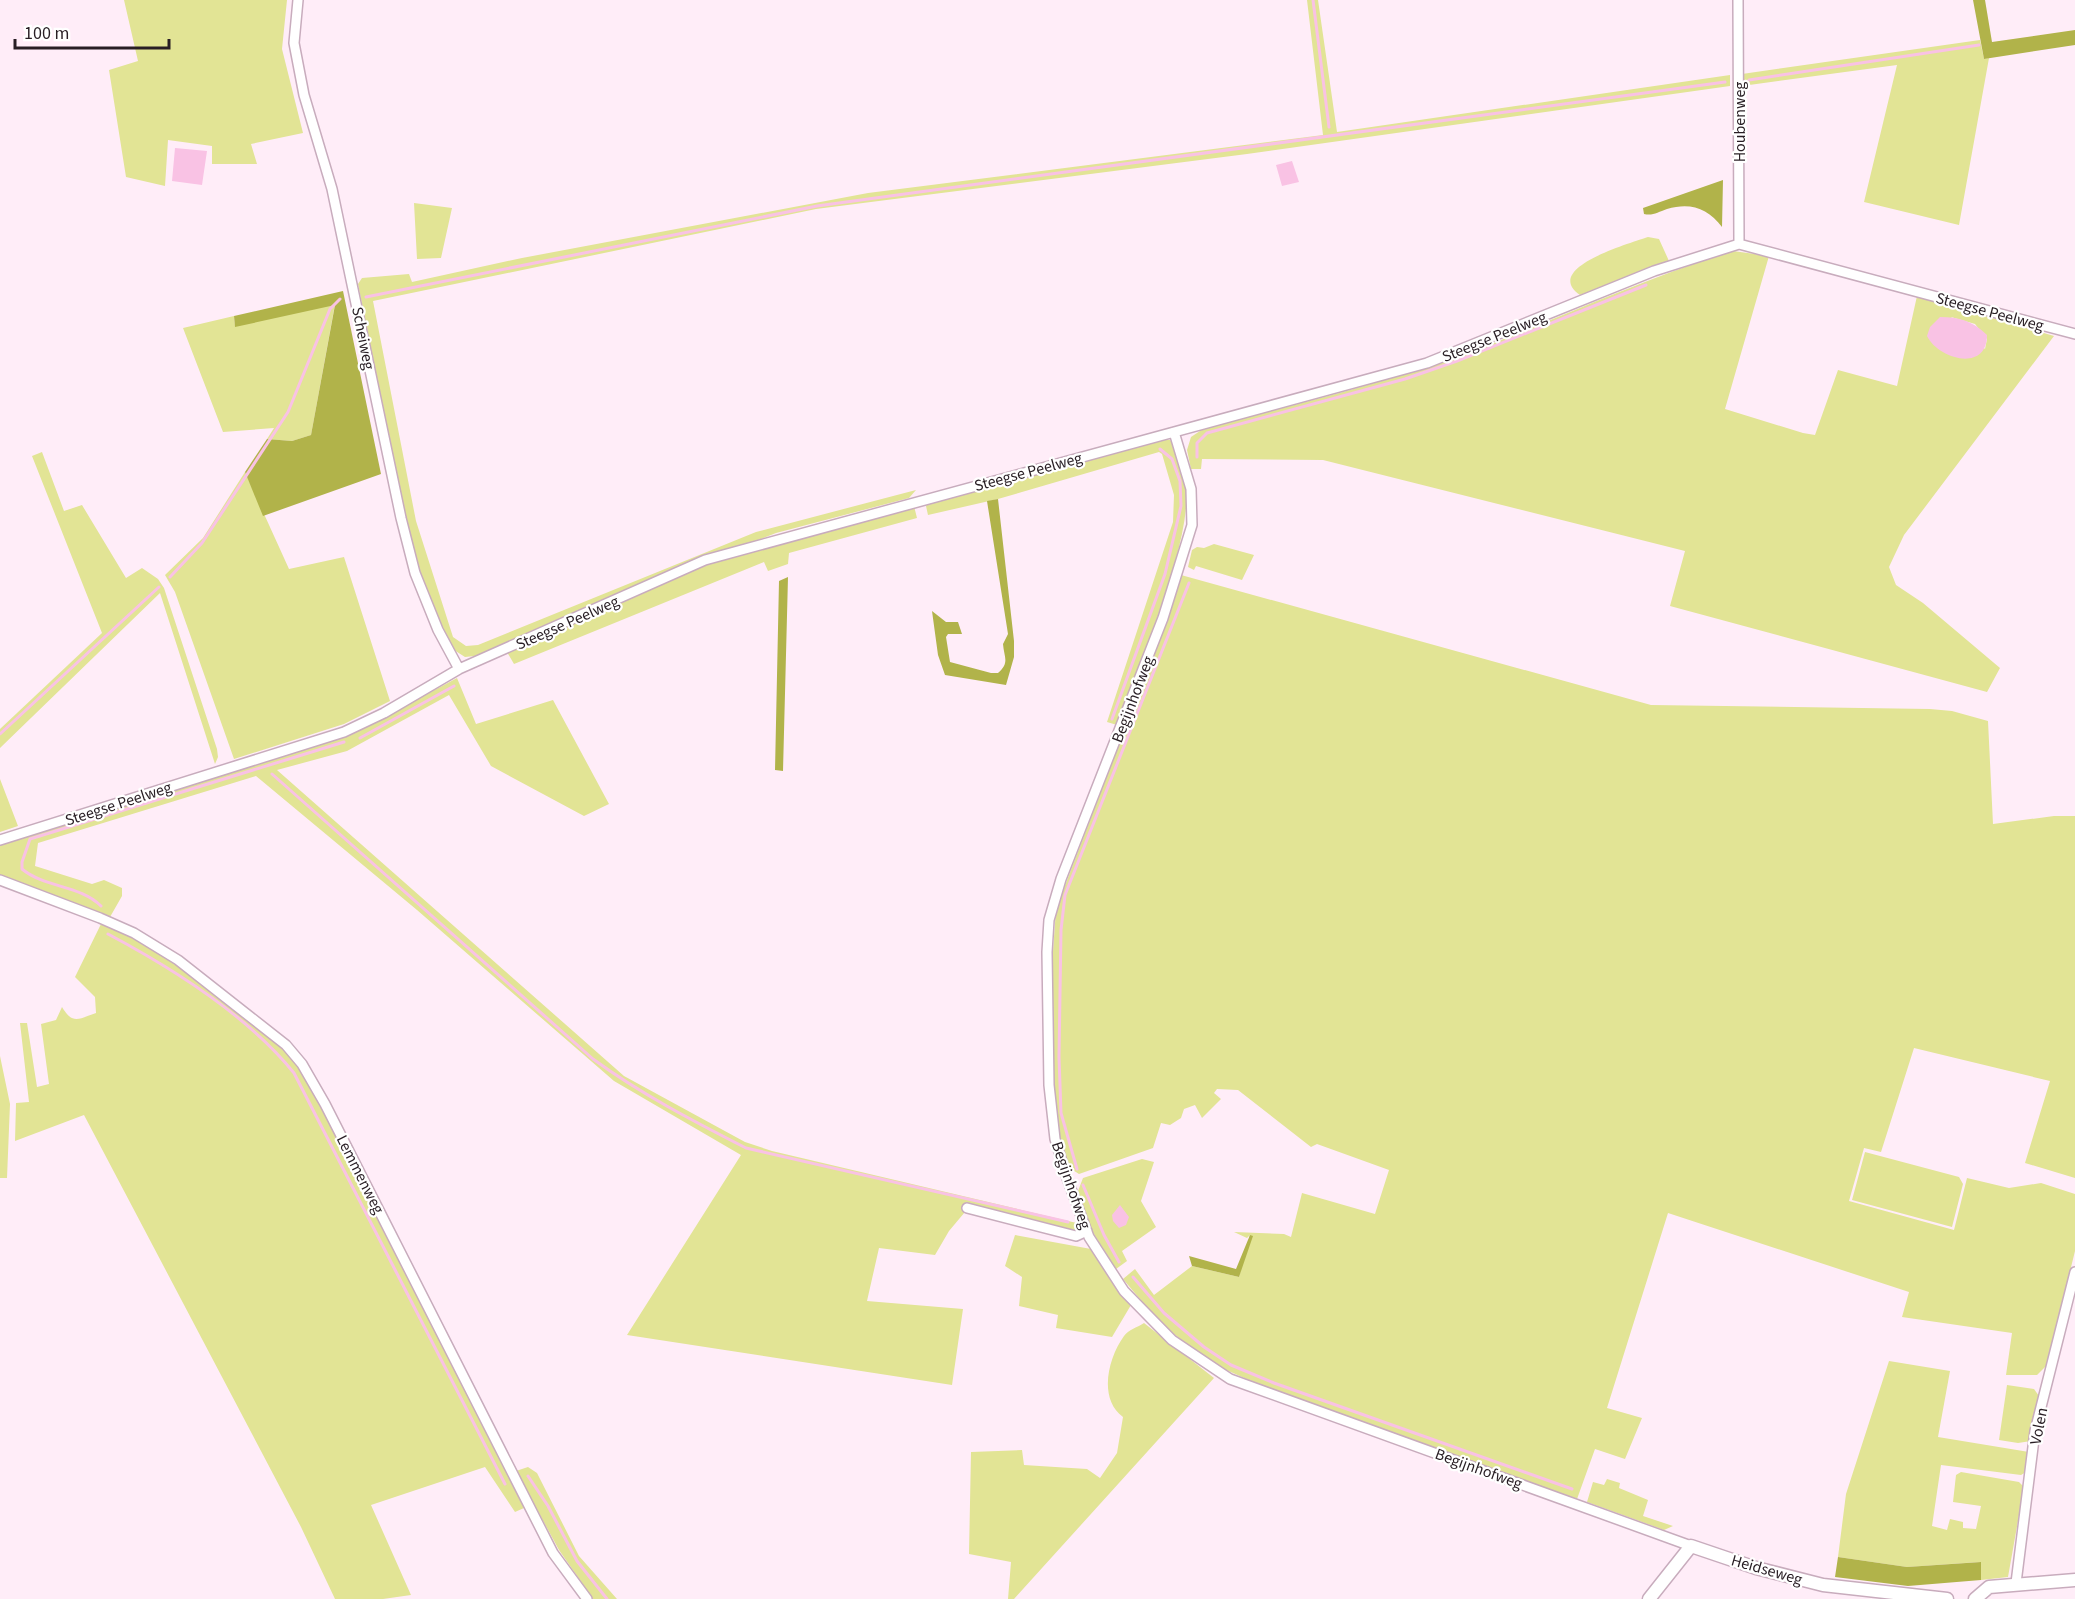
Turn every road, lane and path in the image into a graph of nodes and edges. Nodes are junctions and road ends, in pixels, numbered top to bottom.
1 (298, 0) edge
2 (1738, 0) edge
3 (1739, 244) junction
4 (2075, 334) edge
5 (1174, 432) junction
6 (459, 669) junction
7 (0, 840) edge
8 (0, 880) edge
9 (966, 1208) dead end
10 (1087, 1231) junction
11 (2075, 1272) edge
12 (1691, 1546) junction
13 (2075, 1580) edge
14 (2016, 1583) junction
15 (587, 1599) edge
16 (1649, 1599) edge
17 (1947, 1599) edge
18 (1975, 1599) edge

1 - 6 street, Scheiweg
2 - 3 street, Houbenweg
3 - 4 street, Steegse Peelweg
3 - 5 street, Steegse Peelweg
5 - 6 street, Steegse Peelweg
5 - 10 street, Begijnhofweg
6 - 7 street, Steegse Peelweg
8 - 15 street, Lemmenweg
9 - 10 street
10 - 12 street, Begijnhofweg
11 - 14 street, Volen
12 - 16 street
12 - 17 street, Heidseweg
13 - 14 street
14 - 18 street

